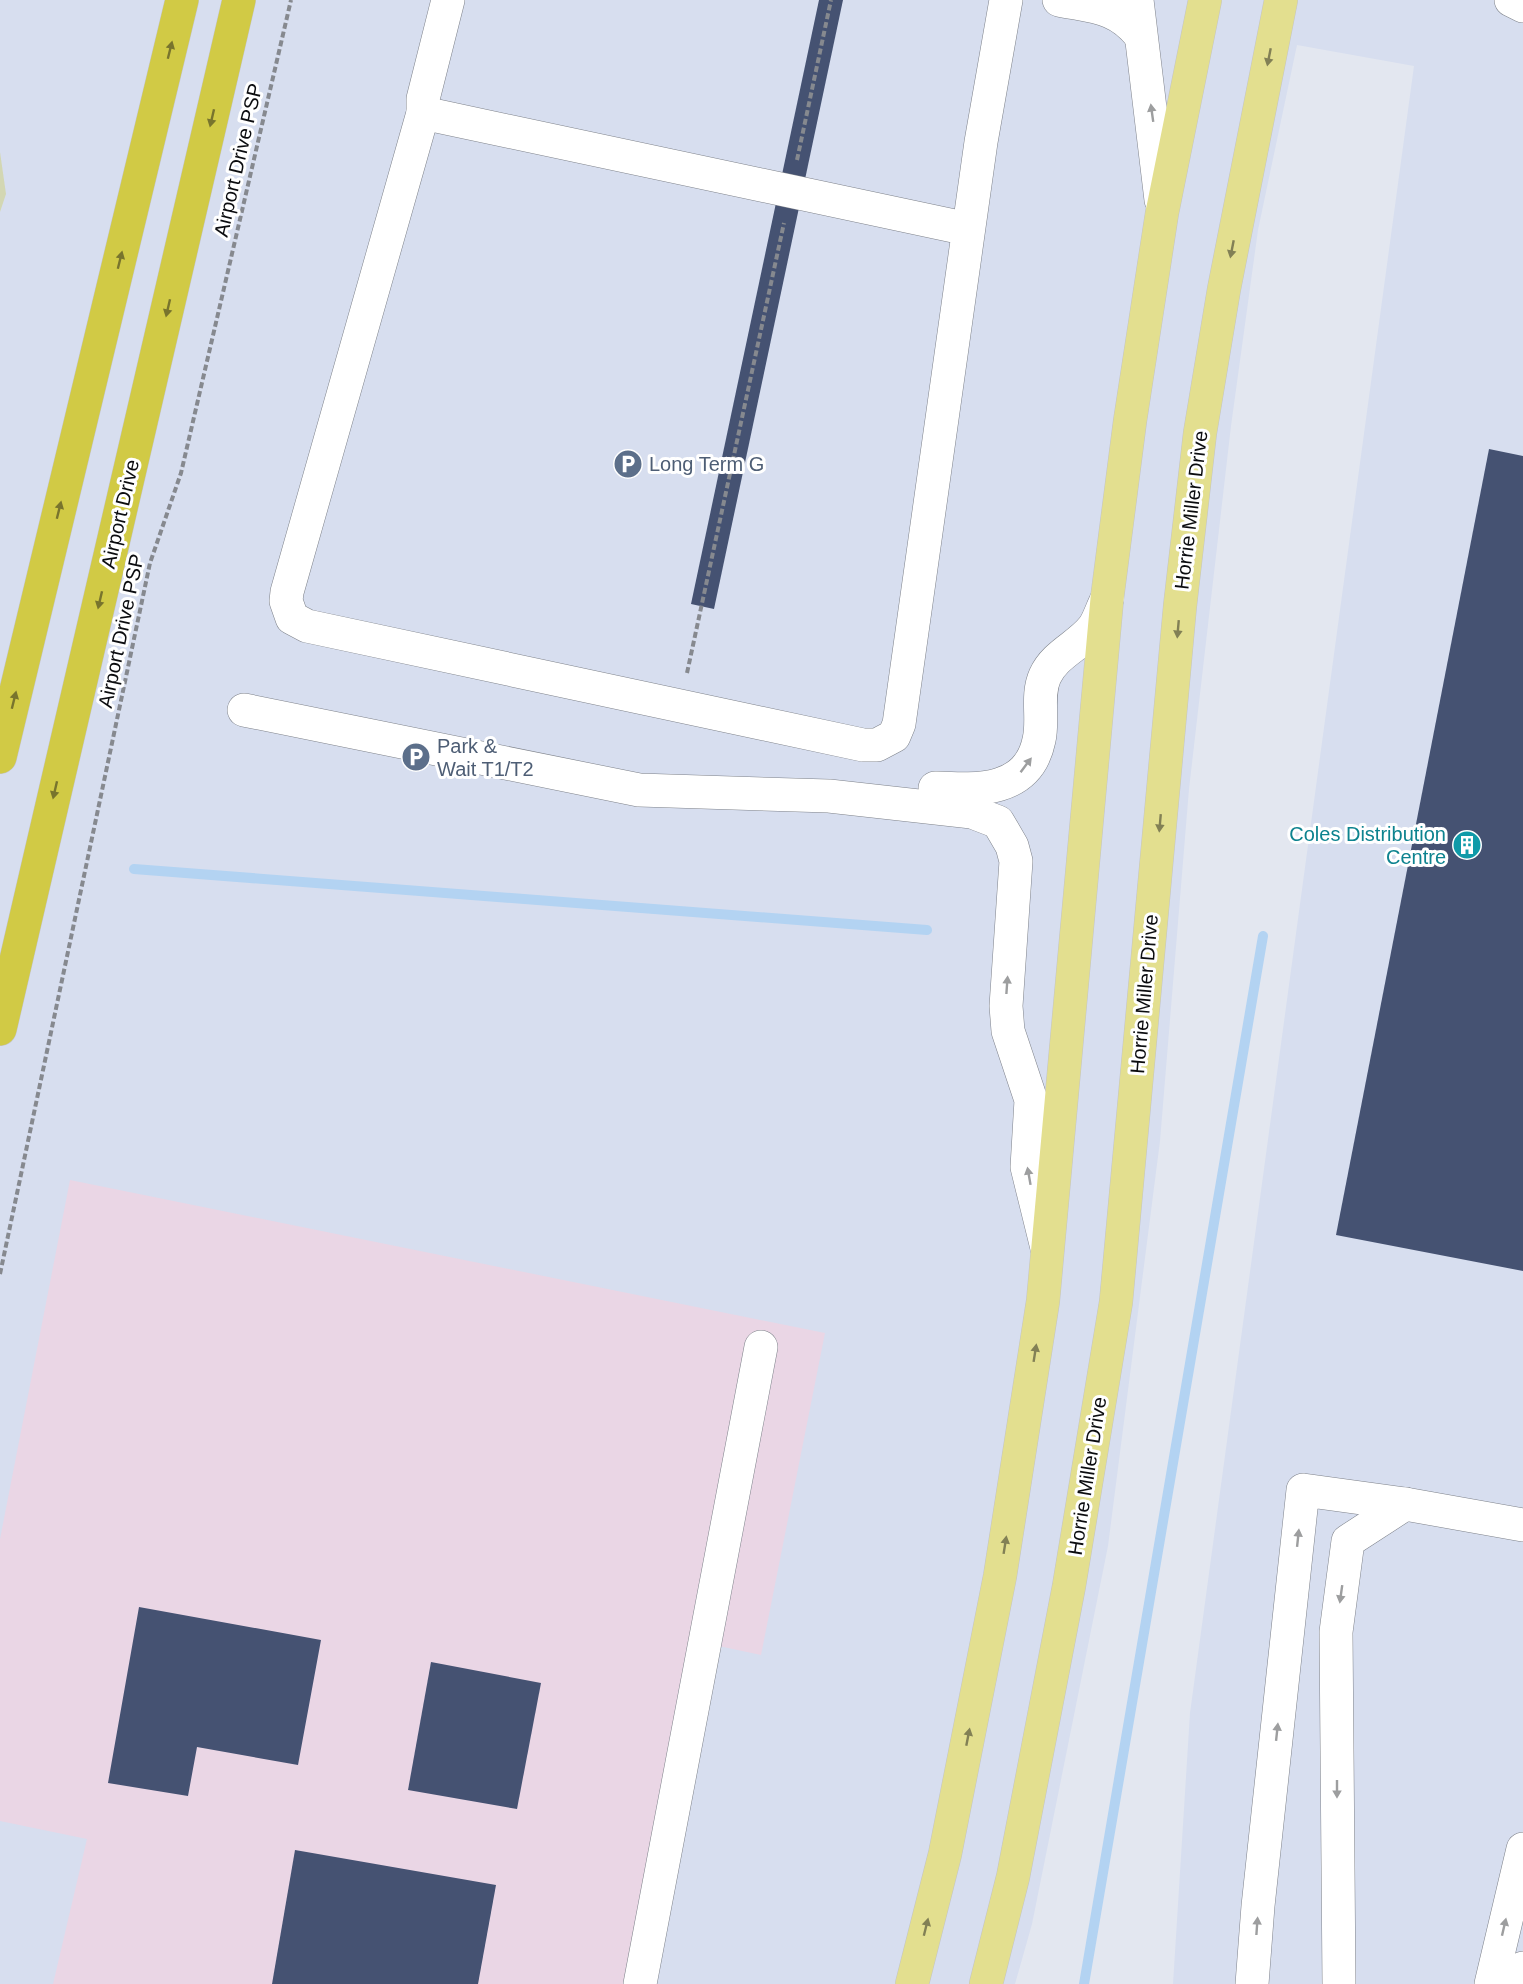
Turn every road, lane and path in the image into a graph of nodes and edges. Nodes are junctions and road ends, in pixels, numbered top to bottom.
1 (182, 0) edge
2 (239, 0) edge
3 (252, 0) edge
4 (291, 0) edge
5 (427, 0) edge
6 (448, 0) edge
7 (831, 0) edge
8 (1006, 0) edge
9 (1059, 0) edge
10 (1137, 0) edge
11 (1205, 0) edge
12 (1281, 0) edge
13 (1511, 0) edge
14 (1523, 6) edge
15 (1140, 35) junction
16 (220, 83) junction
17 (423, 107) junction
18 (790, 191) junction
19 (1162, 213) junction
20 (968, 229) junction
21 (1107, 599) junction
22 (680, 706) junction
23 (244, 710) dead end
24 (0, 757) edge
25 (1001, 784) junction
26 (829, 796) junction
27 (998, 822) junction
28 (0, 1029) edge
29 (1048, 1253) junction
30 (0, 1274) edge
31 (761, 1347) dead end
32 (1405, 1504) junction
33 (1523, 1525) edge
34 (1523, 1849) edge
35 (1523, 1968) edge
36 (640, 1984) edge
37 (912, 1984) edge
38 (986, 1984) edge
39 (1252, 1984) edge
40 (1339, 1984) edge
41 (1491, 1984) edge
42 (1516, 1984) edge

24 -> 1 highway
2 - 16 highway, Airport Drive
3 - 16 lane
4 - 30 path, Airport Drive PSP
5 - 17 lane
6 - 17 lane
7 - 18 path
8 - 20 lane
9 - 15 lane
10 - 15 lane
11 - 19 main road
12 -> 38 main road, Horrie Miller Drive
13 - 14 lane
19 -> 15 lane
16 -> 28 highway, Airport Drive
17 - 18 lane
17 - 22 lane
18 - 20 lane
18 - 22 path
19 - 21 main road
20 - 22 lane
25 -> 21 lane
21 - 29 main road
23 - 26 lane
25 - 26 lane
25 - 27 lane
26 - 27 lane
29 -> 27 lane
37 -> 29 main road
31 - 36 lane
32 - 33 lane
39 -> 32 lane
32 -> 40 lane
41 -> 34 lane
35 - 42 lane

